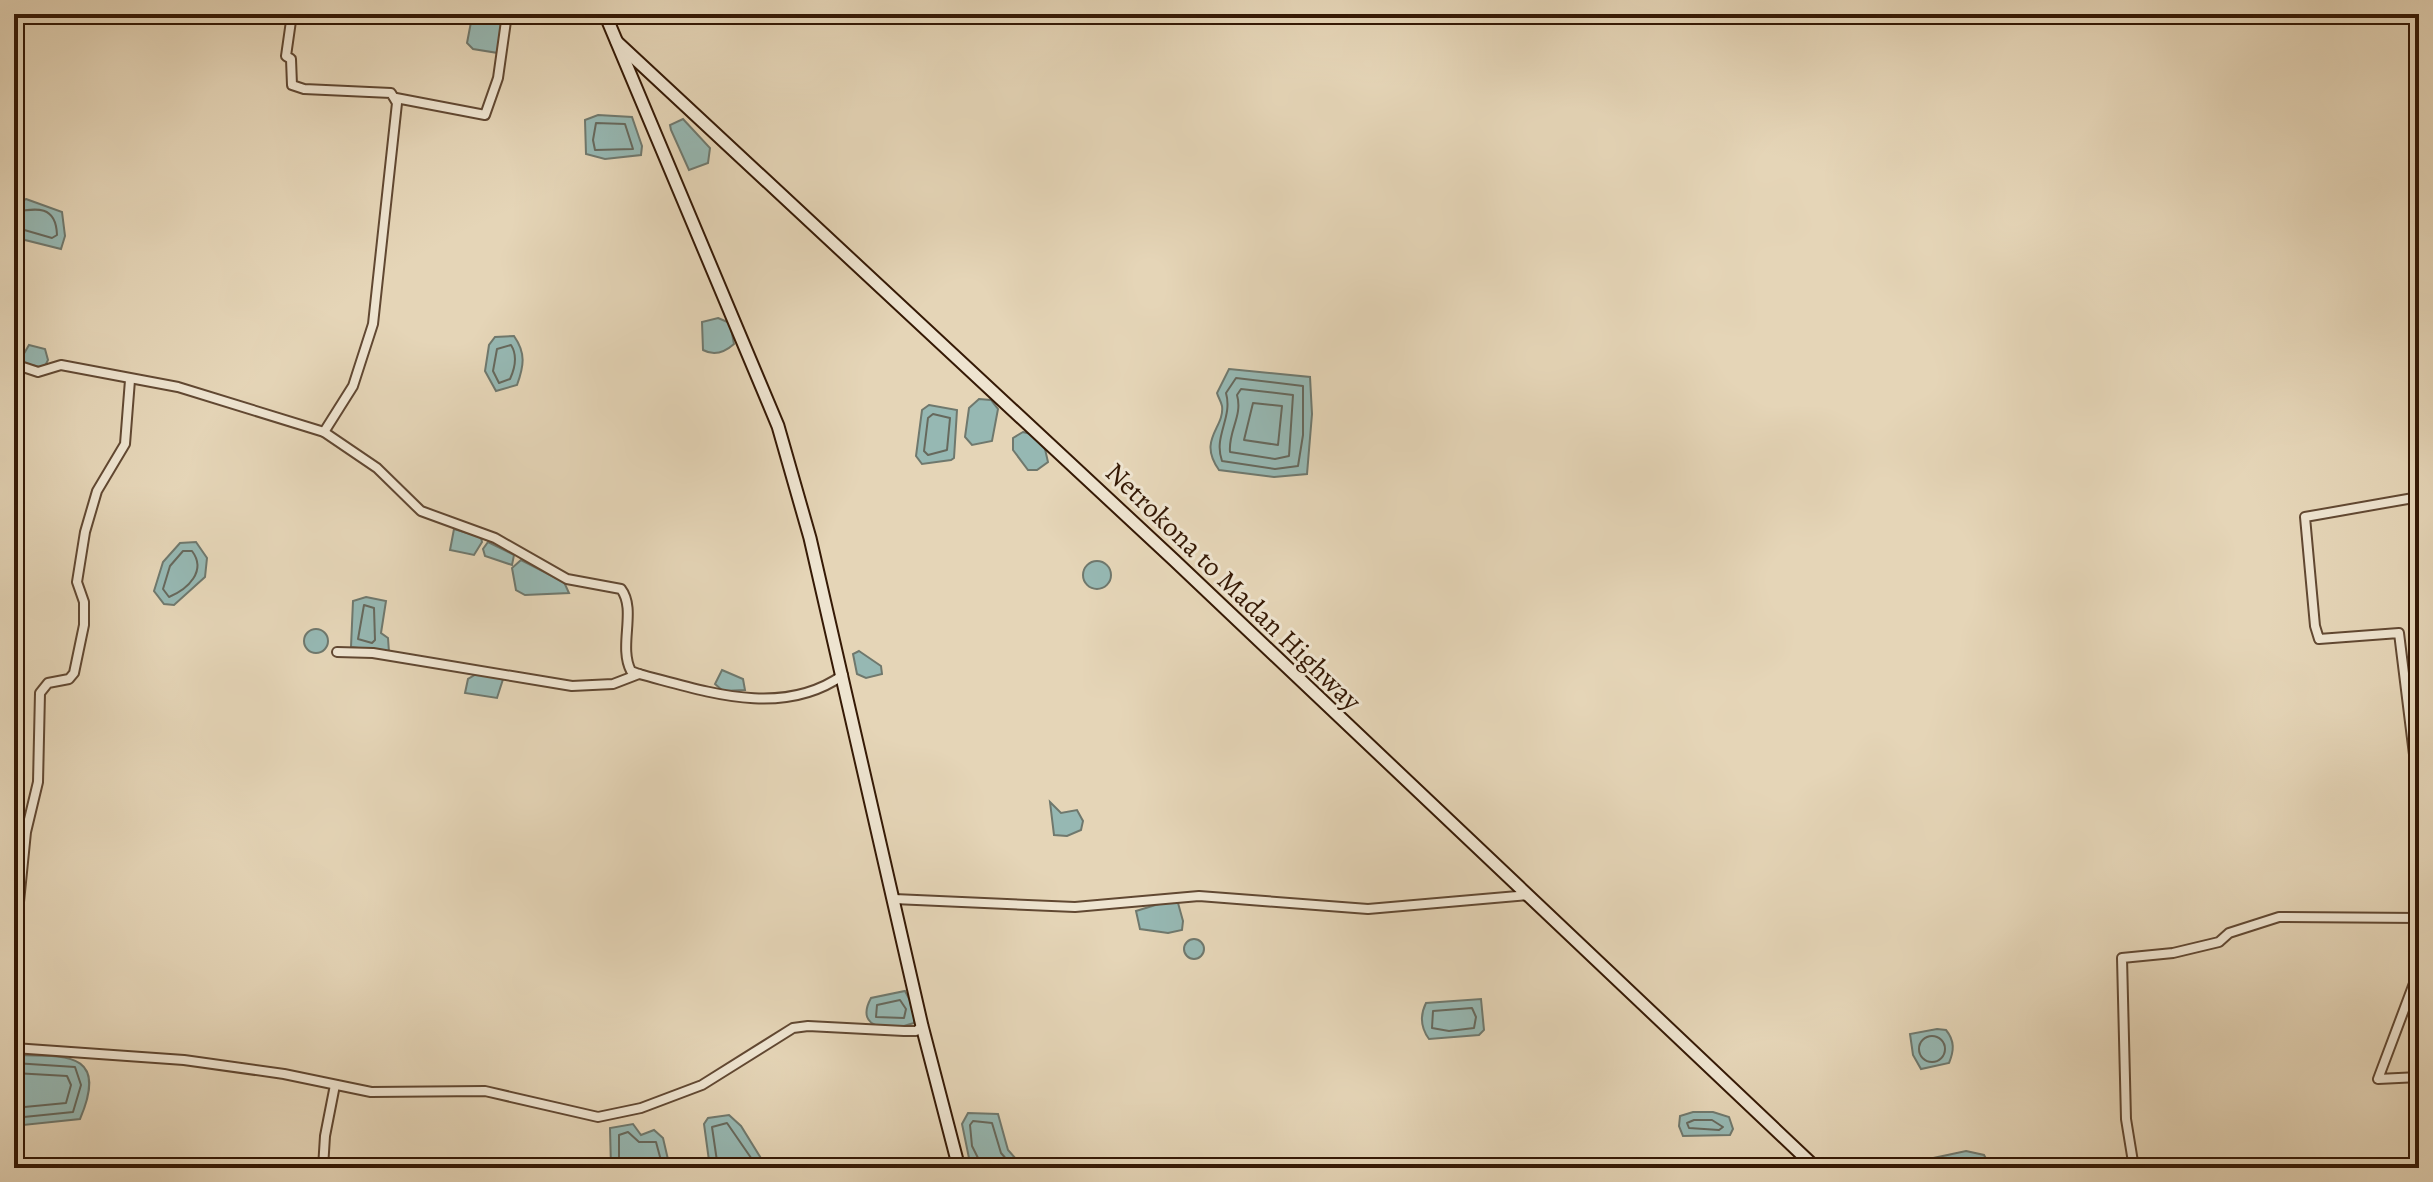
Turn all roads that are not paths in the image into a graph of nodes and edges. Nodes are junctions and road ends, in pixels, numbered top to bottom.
1 (292, 14) edge
2 (507, 14) edge
3 (605, 14) edge
4 (617, 42) junction
5 (396, 98) junction
6 (14, 364) edge
7 (130, 380) junction
8 (324, 432) junction
9 (2419, 497) edge
10 (337, 652) dead end
11 (639, 674) junction
12 (843, 675) junction
13 (2417, 745) edge
14 (2419, 795) edge
15 (1529, 895) junction
16 (894, 899) junction
17 (2419, 918) edge
18 (14, 952) edge
19 (2419, 970) edge
20 (922, 1026) junction
21 (14, 1048) edge
22 (2419, 1077) edge
23 (335, 1085) junction
24 (323, 1168) edge
25 (959, 1168) edge
26 (1816, 1168) edge
27 (2134, 1168) edge

1 - 5 street
2 - 5 street
3 - 4 main road
4 - 12 main road
4 - 15 main road, Netrokona to Madan Highway
5 - 8 street
6 - 7 street
7 - 8 street
7 - 18 street
8 - 11 street
9 - 13 street
10 - 11 street
11 - 12 street
12 - 16 main road
13 - 14 street
15 - 16 street
15 - 26 main road, Netrokona to Madan Highway
16 - 20 main road
17 - 27 street
19 - 22 street
20 - 23 street
20 - 25 main road
21 - 23 street
23 - 24 street

